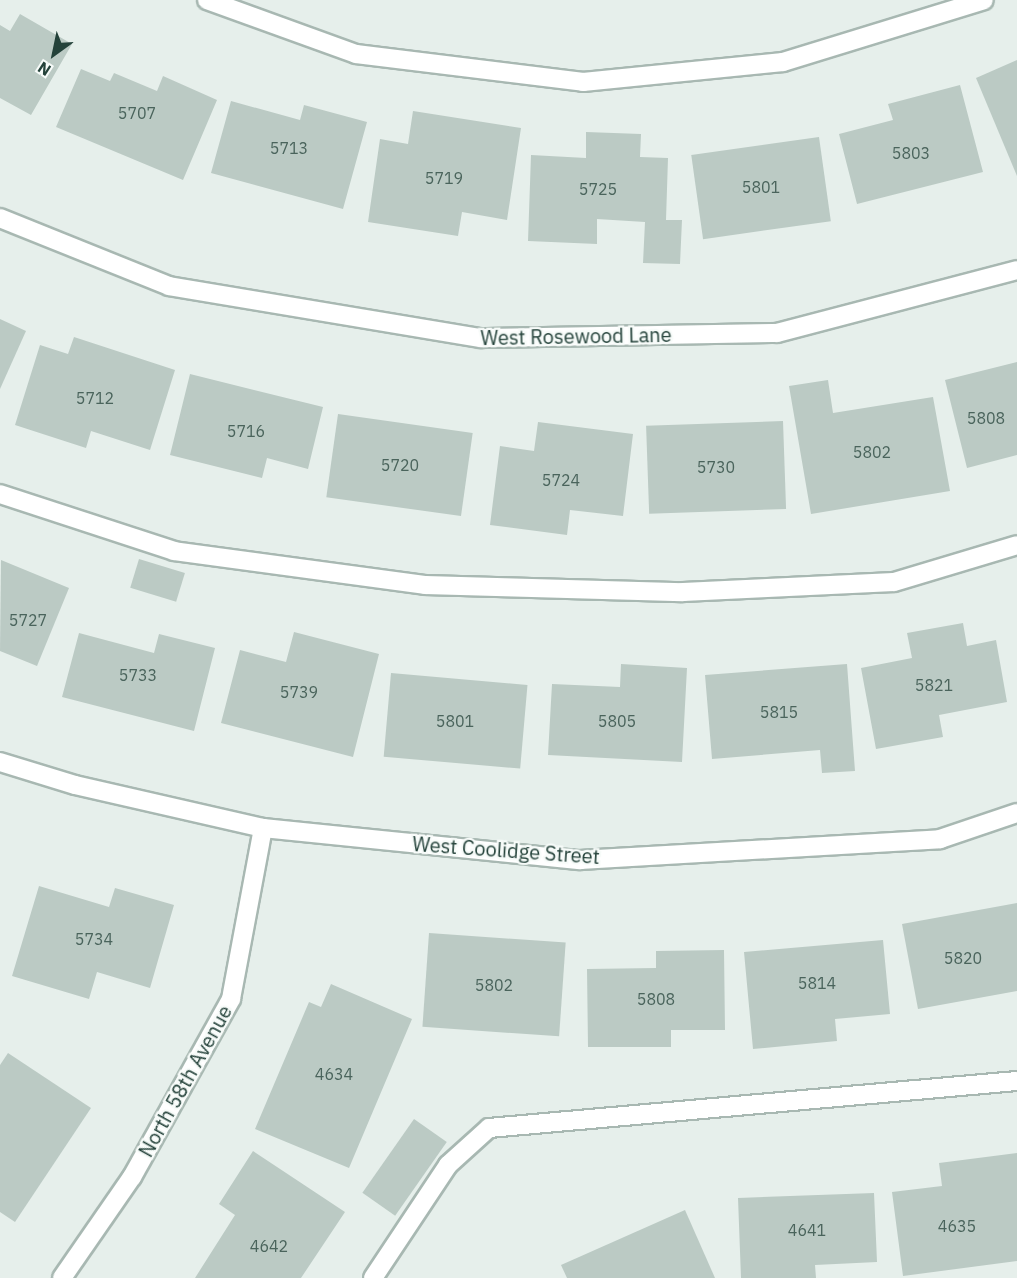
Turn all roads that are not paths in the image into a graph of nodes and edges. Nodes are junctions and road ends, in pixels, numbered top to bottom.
1 (207, 0) edge
2 (984, 0) edge
3 (0, 218) edge
4 (1017, 270) edge
5 (0, 494) edge
6 (1017, 545) edge
7 (0, 762) edge
8 (1017, 813) edge
9 (263, 828) junction
10 (1017, 1081) edge
11 (62, 1278) edge
12 (373, 1278) edge

1 - 2 street
3 - 4 street, West Rosewood Lane
5 - 6 street
7 - 9 street, West Coolidge Street
8 - 9 street, West Coolidge Street
9 - 11 street, North 58th Avenue
10 - 12 street

